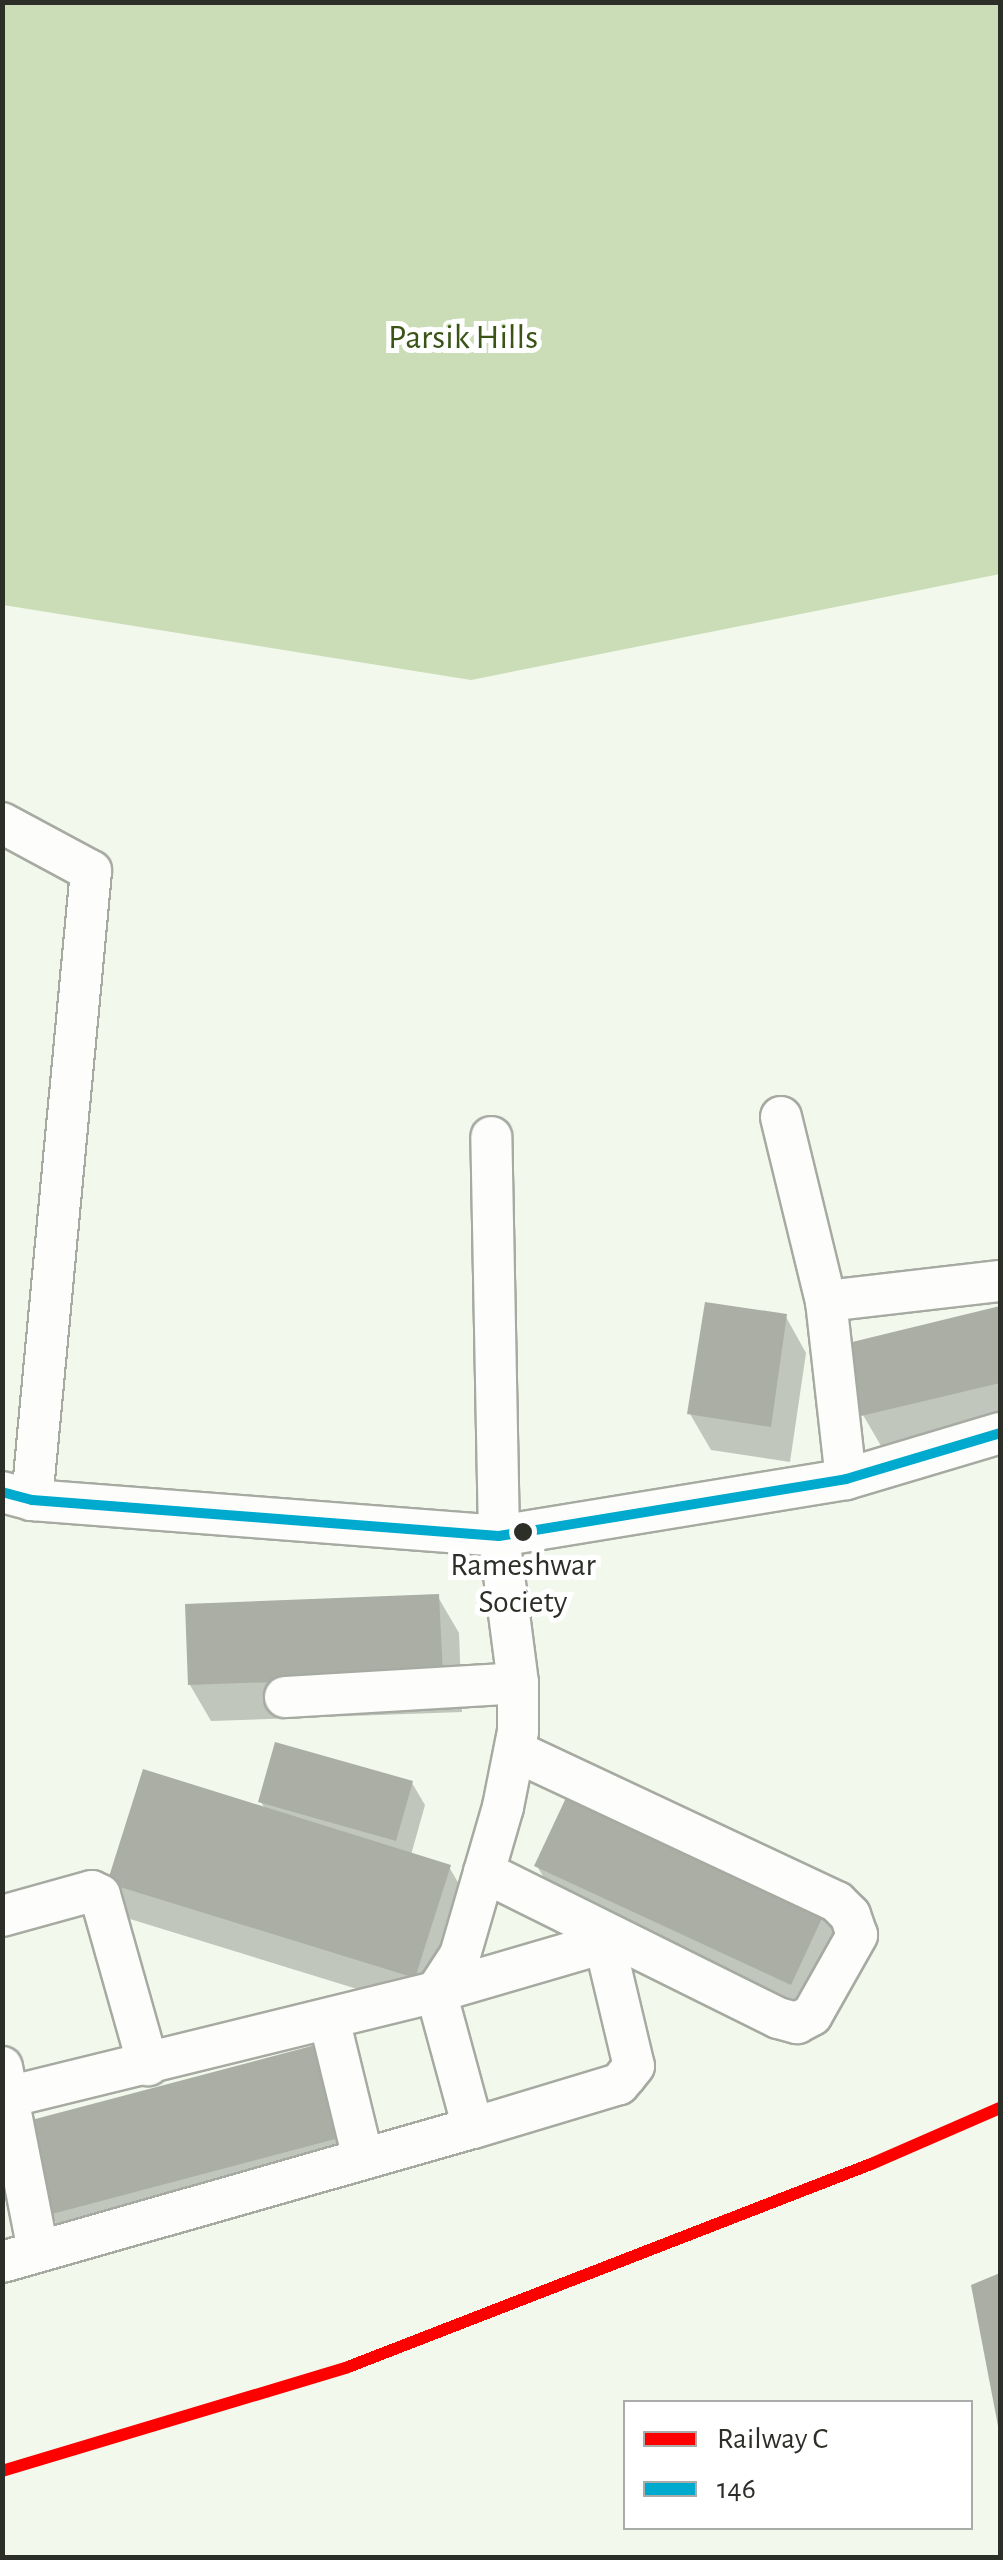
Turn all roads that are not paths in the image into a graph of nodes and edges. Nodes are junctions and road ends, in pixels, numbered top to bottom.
1 (2, 824) edge
2 (781, 1117) dead end
3 (491, 1136) dead end
4 (1000, 1281) edge
5 (826, 1301) junction
6 (1000, 1433) edge
7 (846, 1479) junction
8 (18, 1496) edge
9 (499, 1536) junction
10 (518, 1683) junction
11 (285, 1697) dead end
12 (515, 1751) junction
13 (484, 1872) junction
14 (2, 1916) edge
15 (436, 1992) junction
16 (329, 2019) junction
17 (148, 2065) junction
18 (5, 2082) edge
19 (472, 2128) junction
20 (363, 2159) junction
21 (20, 2257) edge

1 - 8 street
2 - 5 street
3 - 9 street
4 - 5 street
5 - 7 street
6 - 7 street
7 - 9 street
8 - 9 street
9 - 10 street
10 - 11 street
10 - 12 street
12 - 13 street
12 - 13 street
13 - 15 street
14 - 17 street
15 - 16 street
15 - 19 street
15 - 19 street
16 - 17 street
16 - 20 street
17 - 18 street
18 - 21 street
19 - 20 street
20 - 21 street

